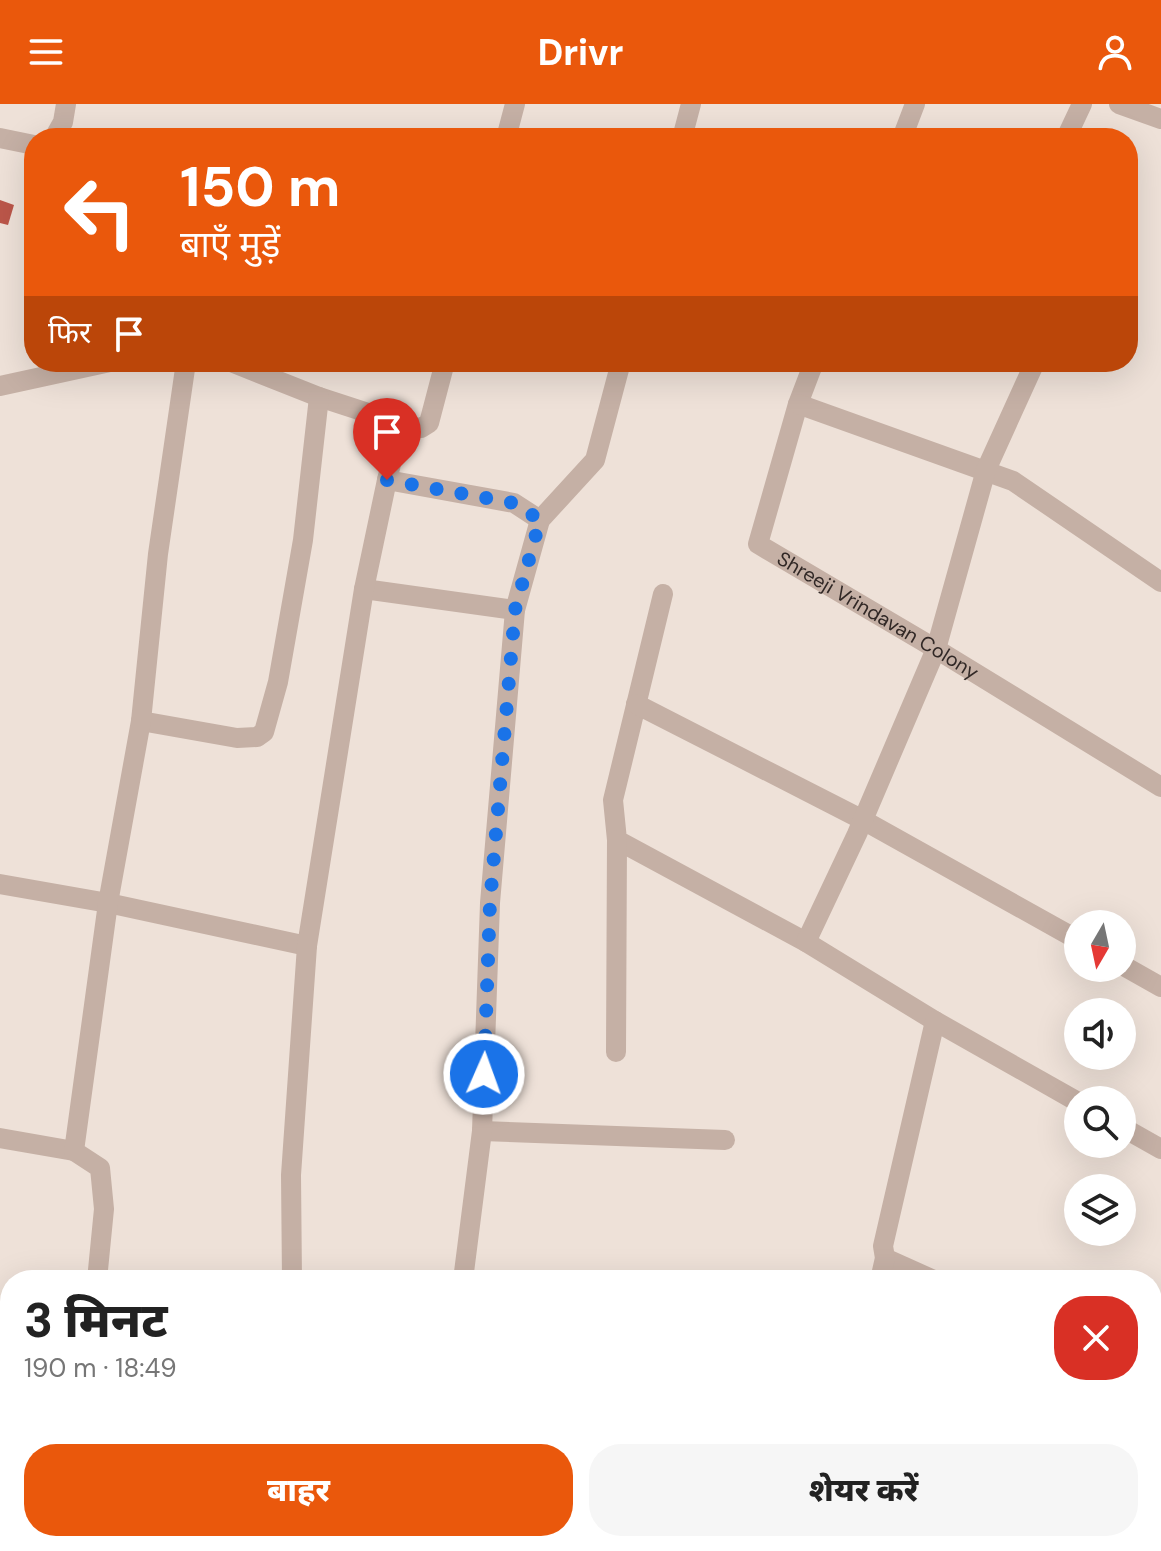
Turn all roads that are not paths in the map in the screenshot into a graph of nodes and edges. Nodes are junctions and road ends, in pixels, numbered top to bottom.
1 (66, 104) edge
2 (515, 104) edge
3 (691, 104) edge
4 (915, 104) edge
5 (1082, 104) edge
6 (1119, 104) edge
7 (1161, 119) edge
8 (60, 128) edge
9 (509, 128) edge
10 (685, 128) edge
11 (906, 128) edge
12 (1071, 128) edge
13 (0, 138) edge
14 (24, 143) edge
15 (64, 372) edge
16 (185, 372) edge
17 (256, 372) edge
18 (442, 372) edge
19 (618, 372) edge
20 (810, 372) edge
21 (1030, 372) edge
22 (0, 386) edge
23 (319, 397) junction
24 (798, 404) junction
25 (401, 424) junction
26 (986, 470) junction
27 (387, 480) junction
28 (540, 520) junction
29 (1161, 582) edge
30 (364, 589) junction
31 (663, 594) dead end
32 (515, 610) junction
33 (936, 649) junction
34 (636, 704) junction
35 (141, 721) junction
36 (1161, 787) edge
37 (863, 820) junction
38 (617, 840) junction
39 (0, 884) edge
40 (108, 903) junction
41 (1064, 932) edge
42 (806, 942) junction
43 (307, 946) junction
44 (1136, 973) edge
45 (1161, 987) edge
46 (935, 1021) junction
47 (616, 1052) dead end
48 (1064, 1094) edge
49 (482, 1131) junction
50 (1136, 1135) edge
51 (0, 1138) edge
52 (725, 1140) dead end
53 (1161, 1149) edge
54 (74, 1151) junction
55 (885, 1258) junction
56 (98, 1270) edge
57 (292, 1270) edge
58 (464, 1270) edge
59 (882, 1270) edge
60 (912, 1270) edge

1 - 8 street
2 - 9 street
3 - 10 street
4 - 11 street
5 - 12 street
6 - 7 street
13 - 14 street
15 - 22 street
16 - 35 street
17 - 23 street
18 - 25 street
19 - 28 street
20 - 24 street, Shreeji Vrindavan Colony
21 - 26 street
23 - 25 street
23 - 35 street
24 - 26 street
24 - 33 street, Shreeji Vrindavan Colony
25 - 27 street
26 - 29 street
26 - 33 street
27 - 28 street
27 - 30 street
28 - 32 street
30 - 32 street
30 - 43 street
31 - 34 street
32 - 49 street
33 - 36 street, Shreeji Vrindavan Colony
33 - 37 street
34 - 37 street
34 - 38 street
35 - 40 street
37 - 41 street
37 - 42 street
38 - 42 street
38 - 47 street
39 - 40 street
40 - 43 street
40 - 54 street
42 - 46 street
43 - 57 street
44 - 45 street
46 - 48 street
46 - 55 street
49 - 52 street
49 - 58 street
50 - 53 street
51 - 54 street
54 - 56 street
55 - 59 street
55 - 60 street

